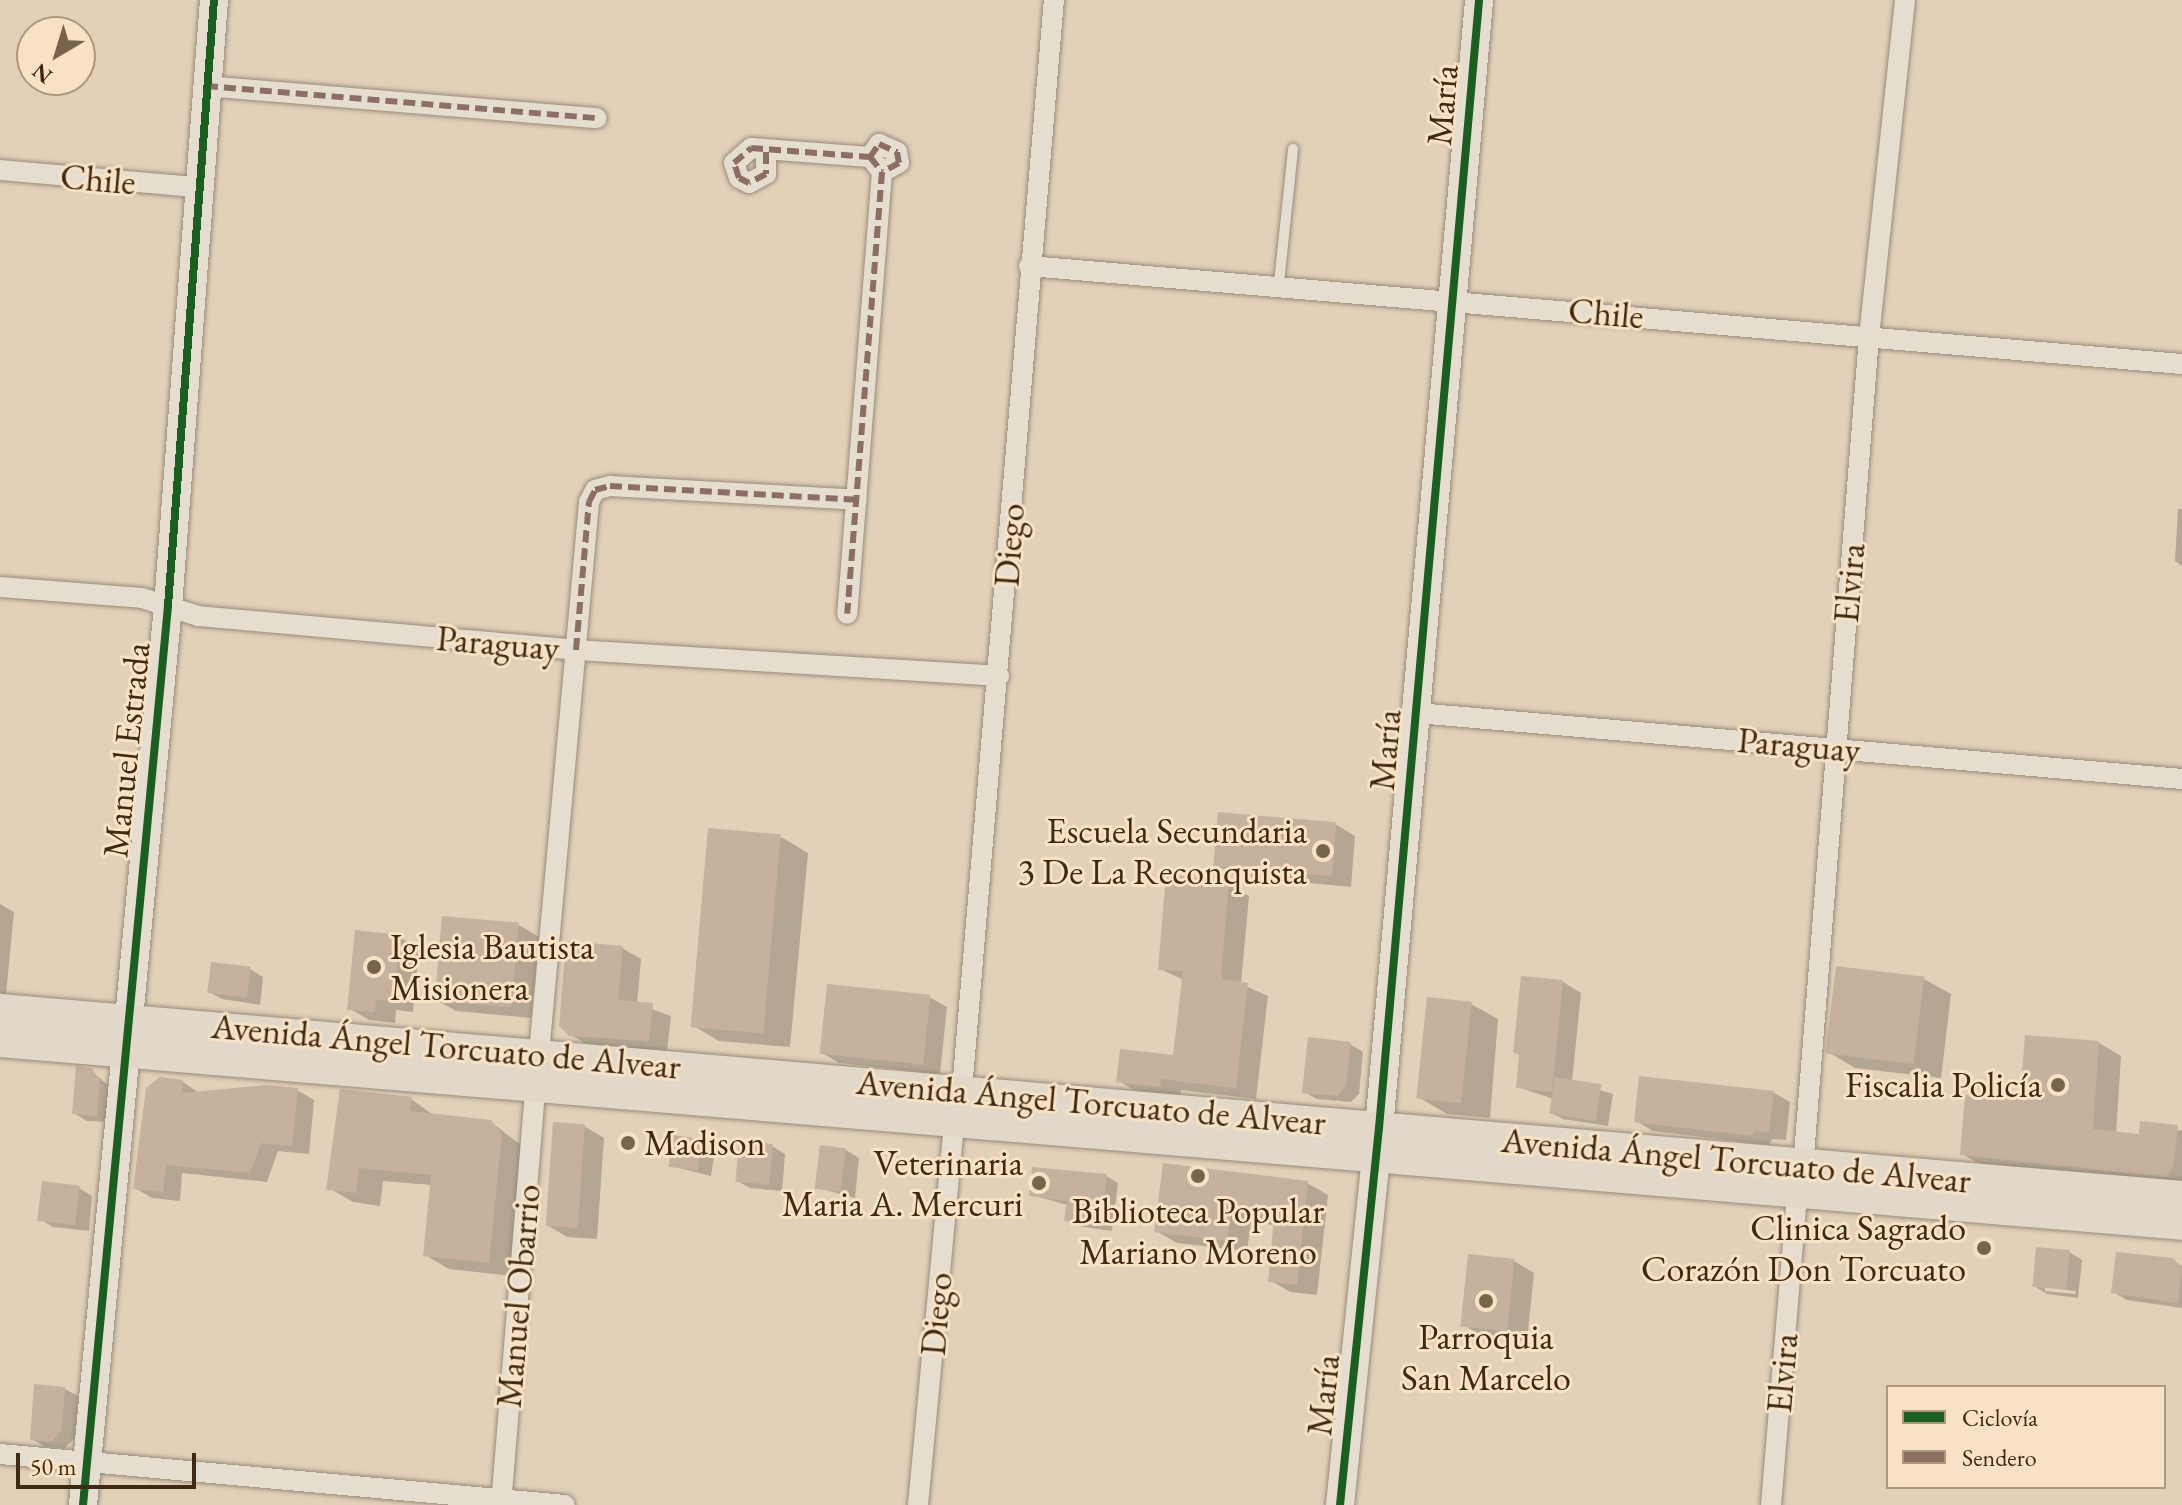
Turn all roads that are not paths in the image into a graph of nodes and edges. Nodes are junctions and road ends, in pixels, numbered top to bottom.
1 (214, 0) edge
2 (1054, 0) edge
3 (1479, 0) edge
4 (1905, 0) edge
5 (206, 86) junction
6 (597, 118) dead end
7 (1293, 149) dead end
8 (766, 152) dead end
9 (0, 170) edge
10 (196, 187) junction
11 (1029, 266) junction
12 (1279, 283) junction
13 (1453, 299) junction
14 (1869, 337) junction
15 (2182, 364) edge
16 (857, 500) junction
17 (0, 587) edge
18 (168, 606) junction
19 (847, 614) dead end
20 (576, 650) junction
21 (999, 676) junction
22 (1417, 713) junction
23 (1836, 748) junction
24 (2182, 779) edge
25 (0, 1010) edge
26 (126, 1034) junction
27 (0, 1041) edge
28 (539, 1054) junction
29 (535, 1087) junction
30 (962, 1090) junction
31 (954, 1124) junction
32 (1378, 1142) junction
33 (1800, 1181) junction
34 (2182, 1197) edge
35 (2182, 1224) edge
36 (0, 1454) edge
37 (86, 1463) junction
38 (501, 1502) edge
39 (83, 1505) edge
40 (565, 1505) edge
41 (918, 1505) edge
42 (1340, 1505) edge
43 (1771, 1505) edge

1 - 5 street, Manuel Estrada
2 - 11 street, Diego
3 - 13 street, María
4 - 14 street, Elvira
5 - 6 street
5 - 10 street, Manuel Estrada
7 - 12 lane
8 - 16 street
9 - 10 street, Chile
10 - 18 street, Manuel Estrada
11 - 12 street, Chile
11 - 21 street, Diego
12 - 13 street, Chile
13 - 14 street, Chile
13 - 22 street, María
14 - 15 street, Chile
14 - 23 street, Elvira
16 - 19 street
16 - 20 street
17 - 18 street, Paraguay
18 - 20 street, Paraguay
18 - 26 street, Manuel Estrada
20 - 21 street, Paraguay
20 - 28 street
21 - 30 street, Diego
22 - 23 street, Paraguay
22 - 32 street, María
23 - 24 street, Paraguay
23 - 33 street, Elvira
25 - 26 main road, Avenida Ángel Torcuato de Alvear
26 - 27 main road, Avenida Ángel Torcuato de Alvear
26 - 28 main road, Avenida Ángel Torcuato de Alvear
26 - 29 main road, Avenida Ángel Torcuato de Alvear
26 - 37 street, Manuel Estrada
28 - 30 main road, Avenida Ángel Torcuato de Alvear
29 - 31 main road, Avenida Ángel Torcuato de Alvear
29 - 38 street, Manuel Obarrio
30 - 32 main road, Avenida Ángel Torcuato de Alvear
31 - 32 main road, Avenida Ángel Torcuato de Alvear
31 - 41 street, Diego
32 - 33 main road, Avenida Ángel Torcuato de Alvear
32 - 42 street, María
33 - 34 main road, Avenida Ángel Torcuato de Alvear
33 - 35 main road, Avenida Ángel Torcuato de Alvear
33 - 43 street, Elvira
36 - 37 street
37 - 38 street
37 - 39 street, Manuel Estrada
38 - 40 street

